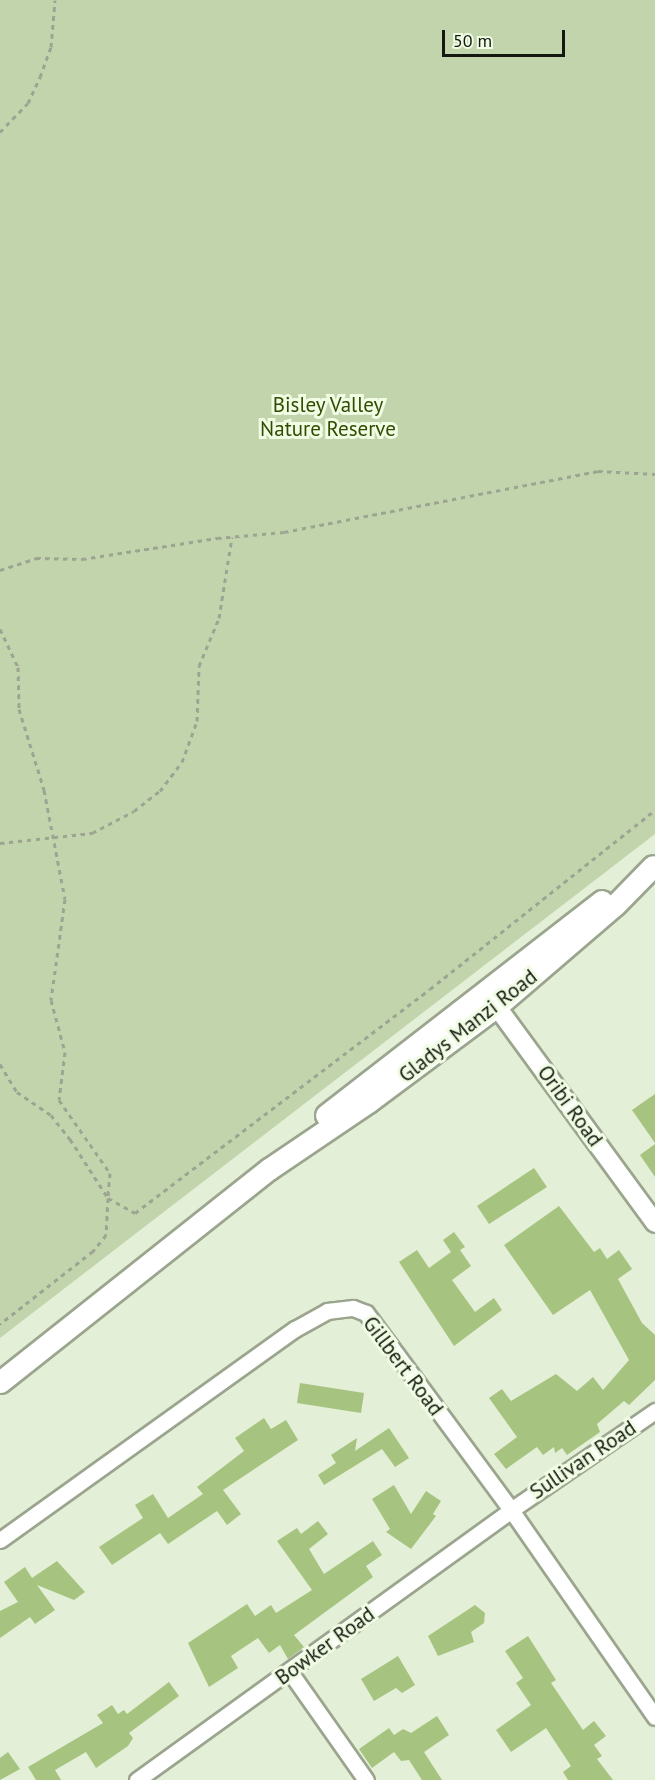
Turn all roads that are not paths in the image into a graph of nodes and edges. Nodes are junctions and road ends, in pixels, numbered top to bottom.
1 (654, 866) edge
2 (491, 998) junction
3 (655, 1222) edge
4 (0, 1382) edge
5 (655, 1411) edge
6 (511, 1510) junction
7 (0, 1540) edge
8 (290, 1672) junction
9 (655, 1717) edge
10 (137, 1780) edge
11 (366, 1780) edge

1 - 2 main road, Gladys Manzi Road
2 - 3 street, Oribi Road
2 - 4 main road, Gladys Manzi Road
5 - 6 street, Sullivan Road
6 - 7 street, Gillbert Road
6 - 8 street, Bowker Road
6 - 9 street, Gillbert Road
8 - 10 street, Bowker Road
8 - 11 street

